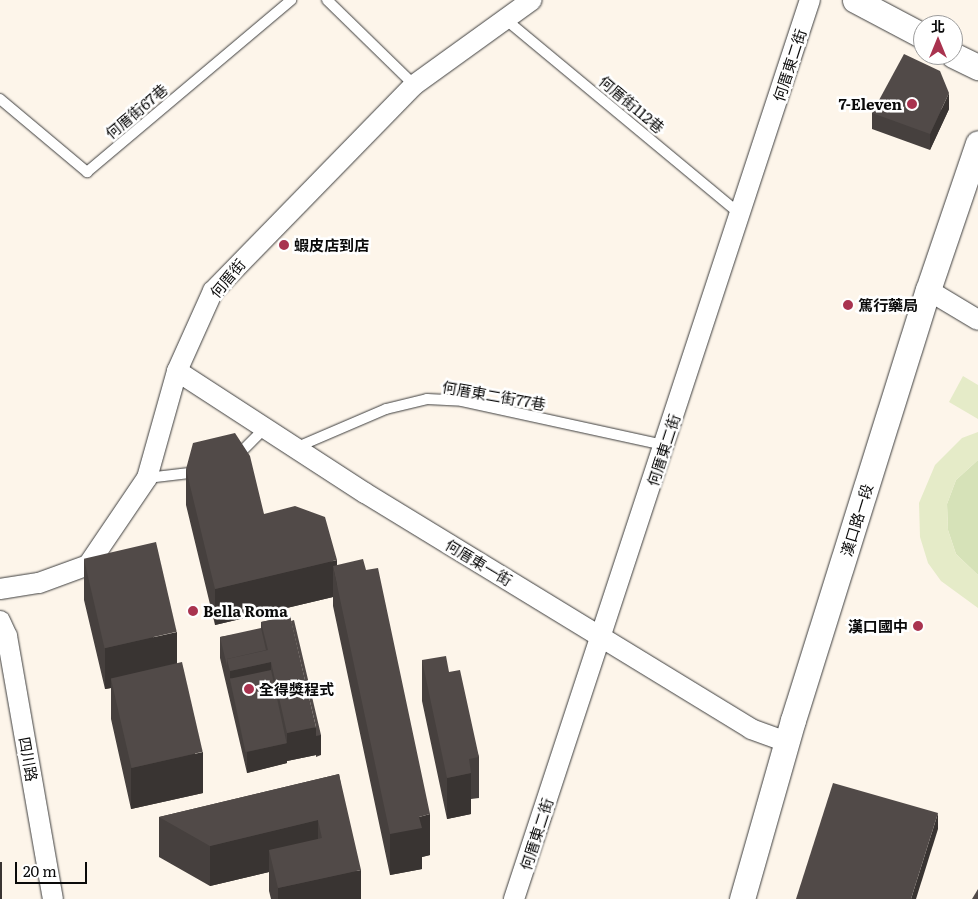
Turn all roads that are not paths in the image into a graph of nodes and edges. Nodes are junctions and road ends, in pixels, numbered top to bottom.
1 (291, 0) edge
2 (327, 0) edge
3 (532, 0) edge
4 (810, 0) edge
5 (855, 0) edge
6 (504, 18) junction
7 (913, 31) edge
8 (963, 60) edge
9 (978, 67) edge
10 (414, 85) junction
11 (0, 99) edge
12 (978, 143) edge
13 (740, 214) junction
14 (928, 290) junction
15 (978, 320) edge
16 (177, 371) junction
17 (265, 428) junction
18 (664, 445) junction
19 (295, 448) junction
20 (224, 462) edge
21 (208, 468) edge
22 (147, 478) junction
23 (0, 589) edge
24 (0, 621) edge
25 (602, 637) junction
26 (786, 742) junction
27 (53, 899) edge
28 (514, 899) edge
29 (742, 899) edge

1 - 11 lane, 何厝街67巷
2 - 10 lane
3 - 6 street, 何厝街
4 - 13 street, 何厝東二街
5 - 7 street
6 - 10 street, 何厝街
6 - 13 lane, 何厝街112巷
8 - 9 street
10 - 16 street, 何厝街
12 - 14 street, 漢口路一段
13 - 18 street, 何厝東二街
14 - 15 street
14 - 26 street, 漢口路一段
16 - 17 street, 何厝東一街
16 - 22 street, 何厝街
17 - 19 street, 何厝東一街
17 - 20 lane
18 - 19 lane, 何厝東二街77巷
18 - 25 street, 何厝東二街
19 - 25 street, 何厝東一街
21 - 22 lane
22 - 23 street, 何厝街
24 - 27 street, 四川路
25 - 26 street, 何厝東一街
25 - 28 street, 何厝東二街
26 - 29 street, 漢口路一段

